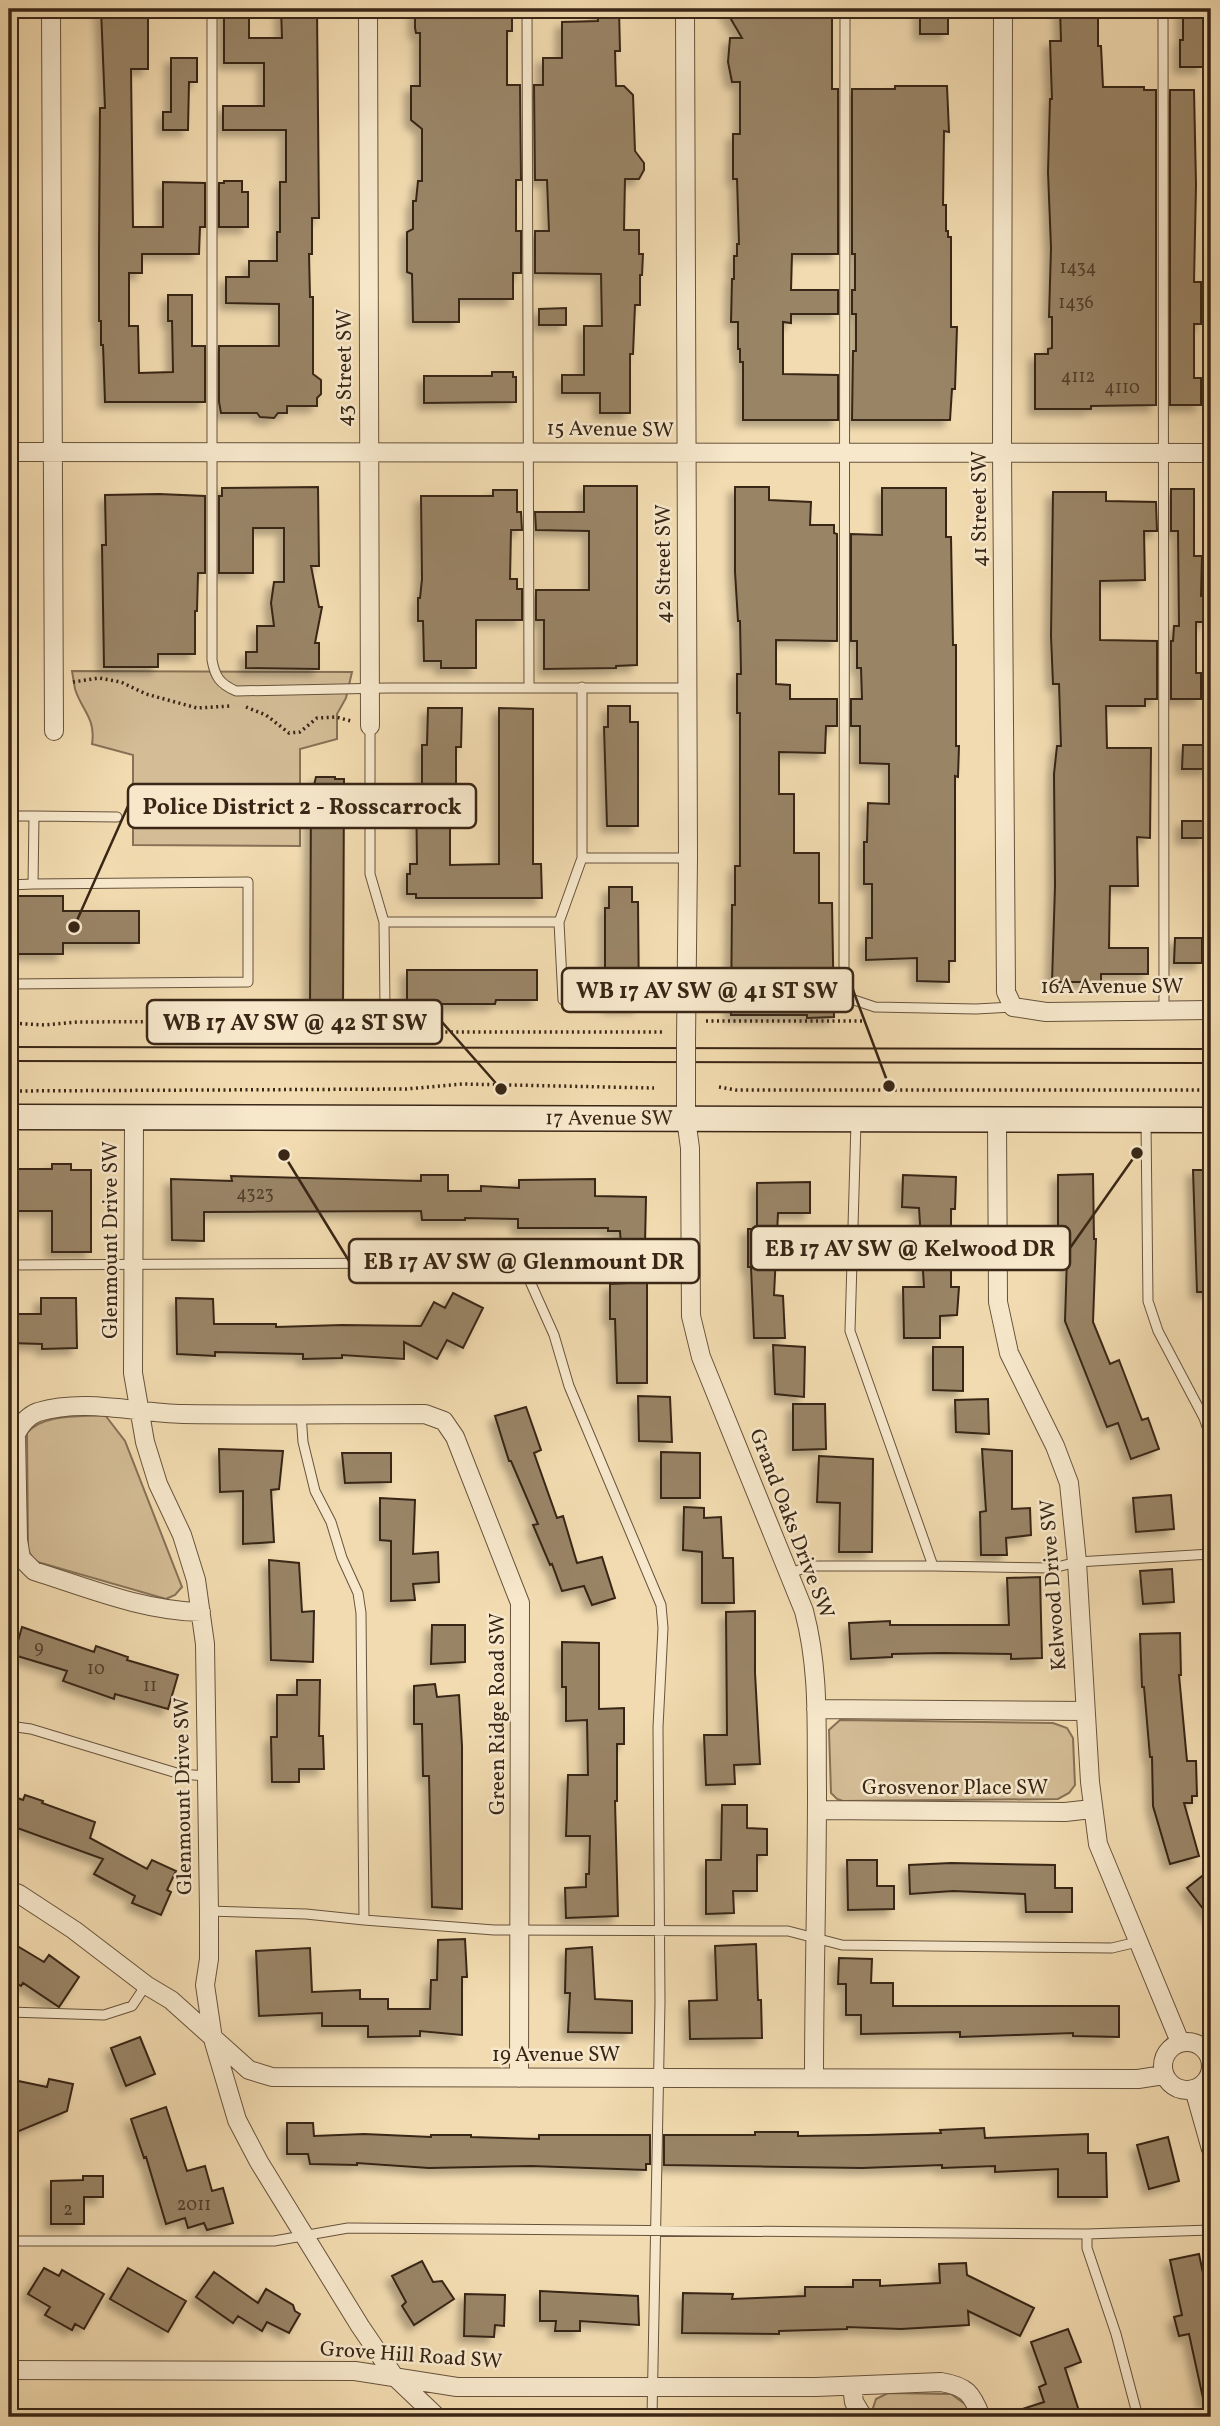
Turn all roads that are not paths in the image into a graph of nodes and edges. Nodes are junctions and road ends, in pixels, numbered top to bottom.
1 (51, 9) edge
2 (212, 9) edge
3 (368, 9) edge
4 (527, 9) edge
5 (685, 9) edge
6 (845, 9) edge
7 (1003, 9) edge
8 (1163, 9) edge
9 (9, 452) edge
10 (52, 452) junction
11 (212, 452) junction
12 (368, 452) junction
13 (528, 452) junction
14 (845, 453) junction
15 (1002, 453) junction
16 (1163, 453) junction
17 (1211, 453) edge
18 (686, 454) junction
19 (529, 687) junction
20 (582, 687) junction
21 (369, 688) junction
22 (688, 688) junction
23 (370, 726) joint
24 (54, 731) dead end
25 (9, 816) edge
26 (34, 816) junction
27 (117, 817) dead end
28 (582, 858) junction
29 (688, 858) junction
30 (33, 884) junction
31 (9, 885) edge
32 (384, 922) junction
33 (559, 922) junction
34 (9, 985) edge
35 (563, 1000) dead end
36 (385, 1007) dead end
37 (1013, 1007) junction
38 (1164, 1010) junction
39 (1211, 1010) edge
40 (9, 1117) edge
41 (134, 1118) junction
42 (687, 1119) junction
43 (856, 1120) junction
44 (1146, 1120) junction
45 (1211, 1120) edge
46 (997, 1121) junction
47 (9, 1265) edge
48 (690, 1265) junction
49 (134, 1266) junction
50 (528, 1266) junction
51 (139, 1409) junction
52 (302, 1414) junction
53 (1211, 1438) edge
54 (1211, 1554) edge
55 (1077, 1562) junction
56 (933, 1566) junction
57 (789, 1573) junction
58 (201, 1612) junction
59 (816, 1709) junction
60 (1085, 1711) junction
61 (9, 1726) edge
62 (207, 1776) junction
63 (1092, 1809) junction
64 (817, 1810) junction
65 (9, 1890) edge
66 (209, 1911) junction
67 (364, 1920) junction
68 (660, 1929) junction
69 (521, 1930) junction
70 (815, 1937) junction
71 (1137, 1942) junction
72 (146, 1984) junction
73 (9, 2012) edge
74 (213, 2039) junction
75 (1180, 2042) junction
76 (1210, 2052) edge
77 (1164, 2075) junction
78 (814, 2077) junction
79 (519, 2078) junction
80 (658, 2078) junction
81 (1194, 2088) junction
82 (1211, 2149) edge
83 (656, 2230) junction
84 (1211, 2230) edge
85 (1087, 2234) junction
86 (306, 2236) junction
87 (9, 2241) edge
88 (9, 2370) edge
89 (394, 2376) junction
90 (852, 2386) junction
91 (654, 2387) junction
92 (437, 2417) edge
93 (652, 2417) edge
94 (863, 2417) edge
95 (981, 2417) edge
96 (1138, 2417) edge

1 - 10 street
2 - 11 lane
3 - 12 street, 43 Street SW
4 - 13 lane
5 - 18 street, 42 Street SW
6 - 14 lane
7 - 15 street, 41 Street SW
8 - 16 lane
9 - 10 street, 15 Avenue SW
10 - 11 street, 15 Avenue SW
10 - 24 street
11 - 12 street, 15 Avenue SW
11 - 21 lane
12 - 13 street, 15 Avenue SW
12 - 21 street, 43 Street SW
13 - 18 street, 15 Avenue SW
13 - 19 lane
14 - 15 street, 15 Avenue SW
14 - 18 street, 15 Avenue SW
14 - 37 lane
15 - 16 street, 15 Avenue SW
15 - 37 street, 41 Street SW
16 - 17 street, 15 Avenue SW
16 - 38 lane
18 - 22 street, 42 Street SW
19 - 20 lane
19 - 21 lane
20 - 22 lane
20 - 28 lane
21 - 23 street, 43 Street SW
22 - 29 street, 42 Street SW
23 - 32 lane
25 - 26 lane
26 - 27 lane
26 - 30 lane
28 - 29 lane
28 - 33 lane
29 - 42 street, 42 Street SW, bridge
30 - 31 lane
30 - 34 lane
32 - 33 lane
32 - 36 lane
33 - 35 lane
37 - 38 street, 16A Avenue SW
38 - 39 street, 16A Avenue SW
40 - 41 main road, 17 Avenue SW
41 - 42 main road, 17 Avenue SW
41 - 49 street, Glenmount Drive SW
42 - 43 main road, 17 Avenue SW
42 - 48 street, Grand Oaks Drive SW
43 - 46 main road, 17 Avenue SW
43 - 56 lane
44 - 45 main road, 17 Avenue SW
44 - 46 main road, 17 Avenue SW
44 - 53 lane
46 - 55 street, Kelwood Drive SW
47 - 49 lane
48 - 50 lane
48 - 57 street, Grand Oaks Drive SW
49 - 50 lane
49 - 51 street, Glenmount Drive SW
50 - 68 lane
51 - 52 street, Green Ridge Road SW
51 - 58 street, Glenmount Drive SW
51 - 58 street, Green Ridge Road SW
52 - 67 lane
52 - 69 street, Green Ridge Road SW
54 - 55 lane
55 - 56 lane
55 - 60 street, Kelwood Drive SW
56 - 57 lane
57 - 59 street, Grand Oaks Drive SW
58 - 62 street, Glenmount Drive SW
59 - 60 street
59 - 64 street, Grand Oaks Drive SW
60 - 63 street, Kelwood Drive SW
61 - 62 lane
62 - 66 street, Glenmount Drive SW
63 - 64 street, Grosvenor Place SW
63 - 71 street, Kelwood Drive SW
64 - 70 street, Grand Oaks Drive SW
65 - 72 street, 19 Avenue SW
66 - 67 lane
66 - 74 street, Glenmount Drive SW
67 - 69 lane
68 - 69 lane
68 - 70 lane
68 - 80 lane
69 - 79 street, Green Ridge Road SW
70 - 71 lane
70 - 78 street, Grand Oaks Drive SW
71 - 75 street, Kelwood Drive SW
72 - 73 lane
72 - 74 street, 19 Avenue SW
74 - 79 street, 19 Avenue SW
74 - 86 street, Glenmount Drive SW
75 - 76 street
75 - 77 street
76 - 81 street
77 - 78 street, 19 Avenue SW
77 - 81 street
78 - 80 street, 19 Avenue SW
79 - 80 street, 19 Avenue SW
80 - 83 lane
81 - 82 street
83 - 85 lane
83 - 86 lane
83 - 91 lane
84 - 85 lane
85 - 96 lane
86 - 87 lane
86 - 89 street, Glenmount Drive SW
88 - 89 street, Grove Hill Road SW
89 - 91 street, Grove Hill Road SW
89 - 92 street, Glenmount Drive SW
90 - 91 street, Grove Hill Road SW
90 - 94 street
90 - 95 street, Grove Hill Road SW
91 - 93 lane

